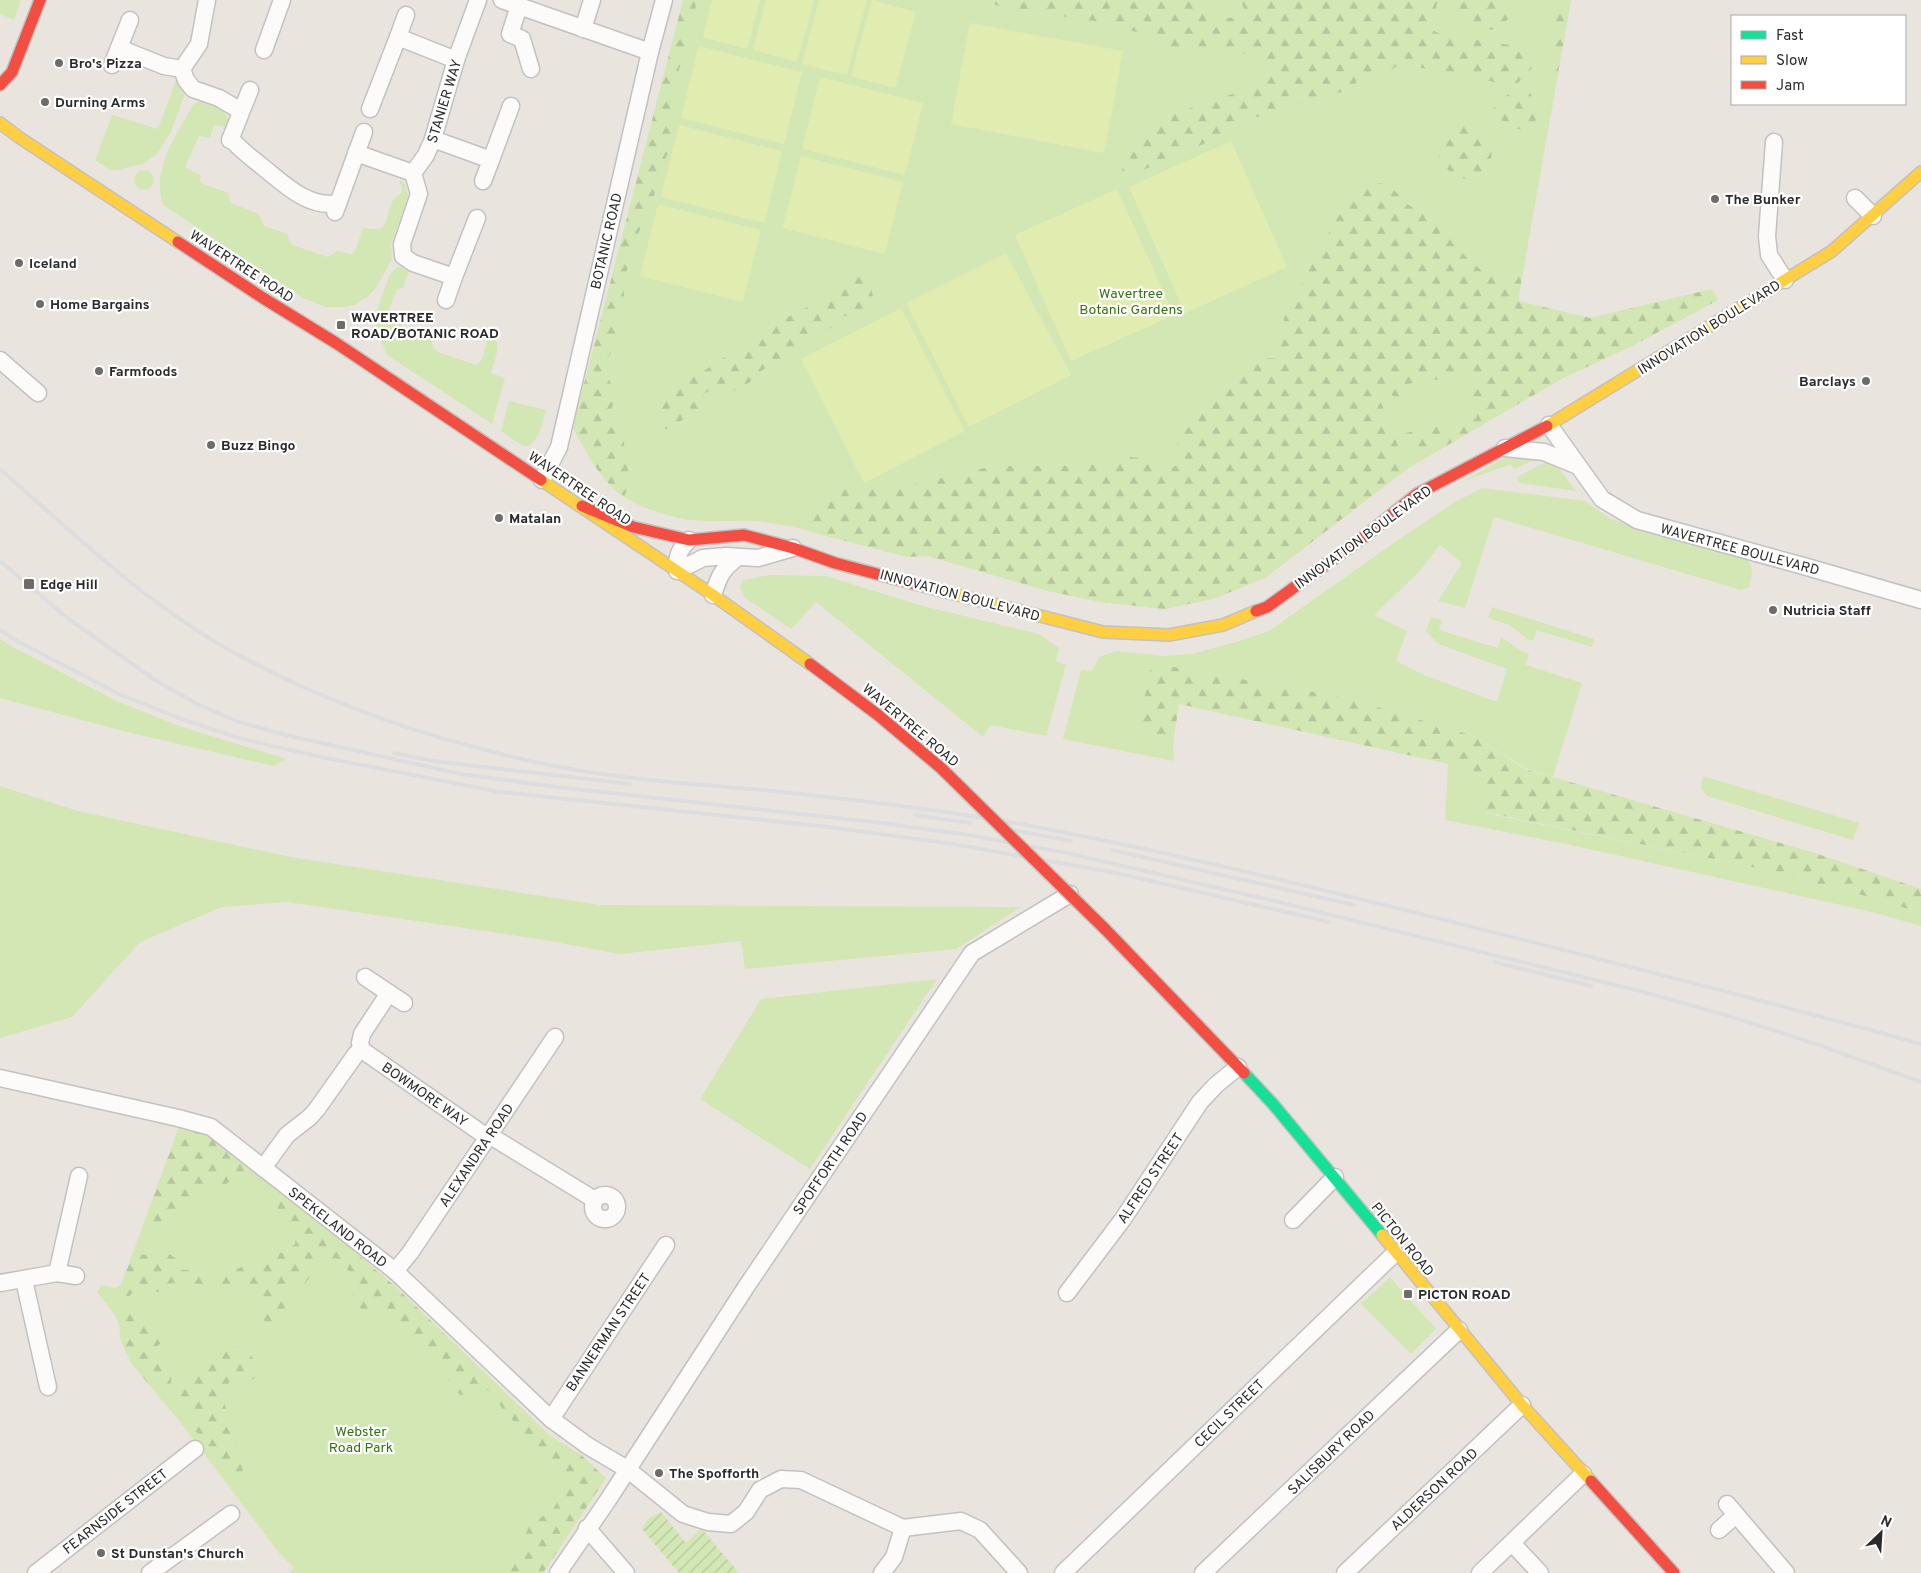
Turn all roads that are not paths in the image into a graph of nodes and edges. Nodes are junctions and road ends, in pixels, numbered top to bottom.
1 (40, 0) edge
2 (207, 0) edge
3 (282, 0) edge
4 (478, 0) edge
5 (502, 0) edge
6 (592, 0) edge
7 (664, 0) edge
8 (519, 6) junction
9 (406, 15) dead end
10 (130, 20) dead end
11 (583, 29) junction
12 (398, 37) junction
13 (119, 48) junction
14 (264, 50) dead end
15 (650, 52) junction
16 (456, 60) junction
17 (112, 65) dead end
18 (182, 69) junction
19 (532, 69) dead end
20 (0, 85) edge
21 (250, 90) dead end
22 (511, 106) dead end
23 (370, 109) dead end
24 (241, 111) junction
25 (0, 123) edge
26 (364, 132) dead end
27 (433, 139) junction
28 (1774, 142) dead end
29 (356, 153) junction
30 (491, 160) junction
31 (1921, 172) edge
32 (413, 173) junction
33 (483, 181) dead end
34 (1855, 198) dead end
35 (1872, 216) junction
36 (477, 218) dead end
37 (454, 277) junction
38 (1786, 280) junction
39 (446, 300) dead end
40 (0, 360) edge
41 (38, 393) dead end
42 (1549, 426) junction
43 (1505, 448) junction
44 (1578, 466) junction
45 (542, 480) junction
46 (582, 506) junction
47 (690, 540) junction
48 (793, 548) junction
49 (738, 556) junction
50 (677, 571) junction
51 (713, 595) junction
52 (1921, 600) edge
53 (1070, 894) junction
54 (1105, 929) joint
55 (365, 976) dead end
56 (389, 993) junction
57 (404, 1003) dead end
58 (555, 1037) dead end
59 (362, 1050) junction
60 (1238, 1067) junction
61 (0, 1078) edge
62 (488, 1136) junction
63 (263, 1168) junction
64 (79, 1176) dead end
65 (1334, 1177) junction
66 (595, 1200) dead end
67 (1293, 1220) dead end
68 (666, 1245) dead end
69 (1395, 1253) junction
70 (394, 1271) junction
71 (57, 1273) junction
72 (76, 1276) dead end
73 (24, 1280) junction
74 (0, 1283) edge
75 (1067, 1293) dead end
76 (1459, 1330) junction
77 (48, 1387) dead end
78 (1522, 1405) junction
79 (551, 1418) junction
80 (195, 1449) dead end
81 (627, 1469) junction
82 (1583, 1474) junction
83 (231, 1514) dead end
84 (588, 1528) junction
85 (903, 1528) junction
86 (1719, 1530) dead end
87 (1512, 1543) junction
88 (36, 1573) edge
89 (150, 1573) edge
90 (558, 1573) edge
91 (626, 1573) edge
92 (882, 1573) edge
93 (1020, 1573) edge
94 (1063, 1573) edge
95 (1203, 1573) edge
96 (1345, 1573) edge
97 (1480, 1573) edge
98 (1540, 1573) edge
99 (1674, 1573) edge
100 (1786, 1573) edge

1 - 20 main road
2 - 18 street
3 - 14 street
4 - 16 street, STANIER WAY
5 - 8 street
6 - 11 street
7 - 15 street, BOTANIC ROAD
8 - 11 street
8 - 19 street
9 - 12 street
10 - 13 street
11 - 15 street
12 - 16 street
12 - 23 street
13 - 17 street
13 - 18 street
15 - 45 street, BOTANIC ROAD
16 - 27 street, STANIER WAY
18 - 24 street
21 - 24 street
22 - 30 street
24 - 29 street
25 - 45 main road, WAVERTREE ROAD
26 - 29 street
27 - 30 street
27 - 32 street, STANIER WAY
28 - 38 street
29 - 32 street
30 - 33 street
31 - 35 main road, INNOVATION BOULEVARD
32 - 37 street
34 - 35 street
35 - 38 main road, INNOVATION BOULEVARD
36 - 37 street
37 - 39 street
38 - 42 main road, INNOVATION BOULEVARD
40 - 41 street
42 - 43 main road, INNOVATION BOULEVARD
42 - 44 street, WAVERTREE BOULEVARD
43 - 44 street
43 - 48 main road, INNOVATION BOULEVARD
44 - 52 street, WAVERTREE BOULEVARD
45 - 46 main road, WAVERTREE ROAD
46 - 47 main road, INNOVATION BOULEVARD
46 - 50 main road, WAVERTREE ROAD
47 - 48 main road, INNOVATION BOULEVARD
47 - 50 street
48 - 49 street
49 - 50 street
49 - 51 street
50 - 51 main road, WAVERTREE ROAD
51 - 53 main road, WAVERTREE ROAD, bridge
53 - 54 main road, WAVERTREE ROAD, bridge
53 - 81 street, SPOFFORTH ROAD
54 - 60 main road, PICTON ROAD
55 - 56 street
56 - 57 street
56 - 59 street
58 - 62 street, ALEXANDRA ROAD
59 - 62 street, BOWMORE WAY
59 - 63 street
60 - 65 main road, PICTON ROAD
60 - 75 street, ALFRED STREET
61 - 63 street, SPEKELAND ROAD
62 - 66 street, BOWMORE WAY
62 - 70 street, ALEXANDRA ROAD
63 - 70 street, SPEKELAND ROAD
64 - 71 street
65 - 67 street
65 - 69 main road, PICTON ROAD
68 - 79 street, BANNERMAN STREET
69 - 76 main road, PICTON ROAD
69 - 94 street, CECIL STREET
70 - 79 street, SPEKELAND ROAD
71 - 72 street
71 - 73 street
73 - 74 street
73 - 77 street
76 - 78 main road, PICTON ROAD
76 - 95 street, SALISBURY ROAD
78 - 82 main road, PICTON ROAD
78 - 96 street, ALDERSON ROAD
79 - 81 street, SPEKELAND ROAD
80 - 88 street, FEARNSIDE STREET
81 - 84 street, SPOFFORTH ROAD
81 - 85 street, SPEKELAND ROAD
82 - 87 street
82 - 99 main road, PICTON ROAD
83 - 89 street
84 - 90 street, SPOFFORTH ROAD
84 - 91 street
85 - 92 street
85 - 93 street
86 - 100 street
87 - 97 street
87 - 98 street

